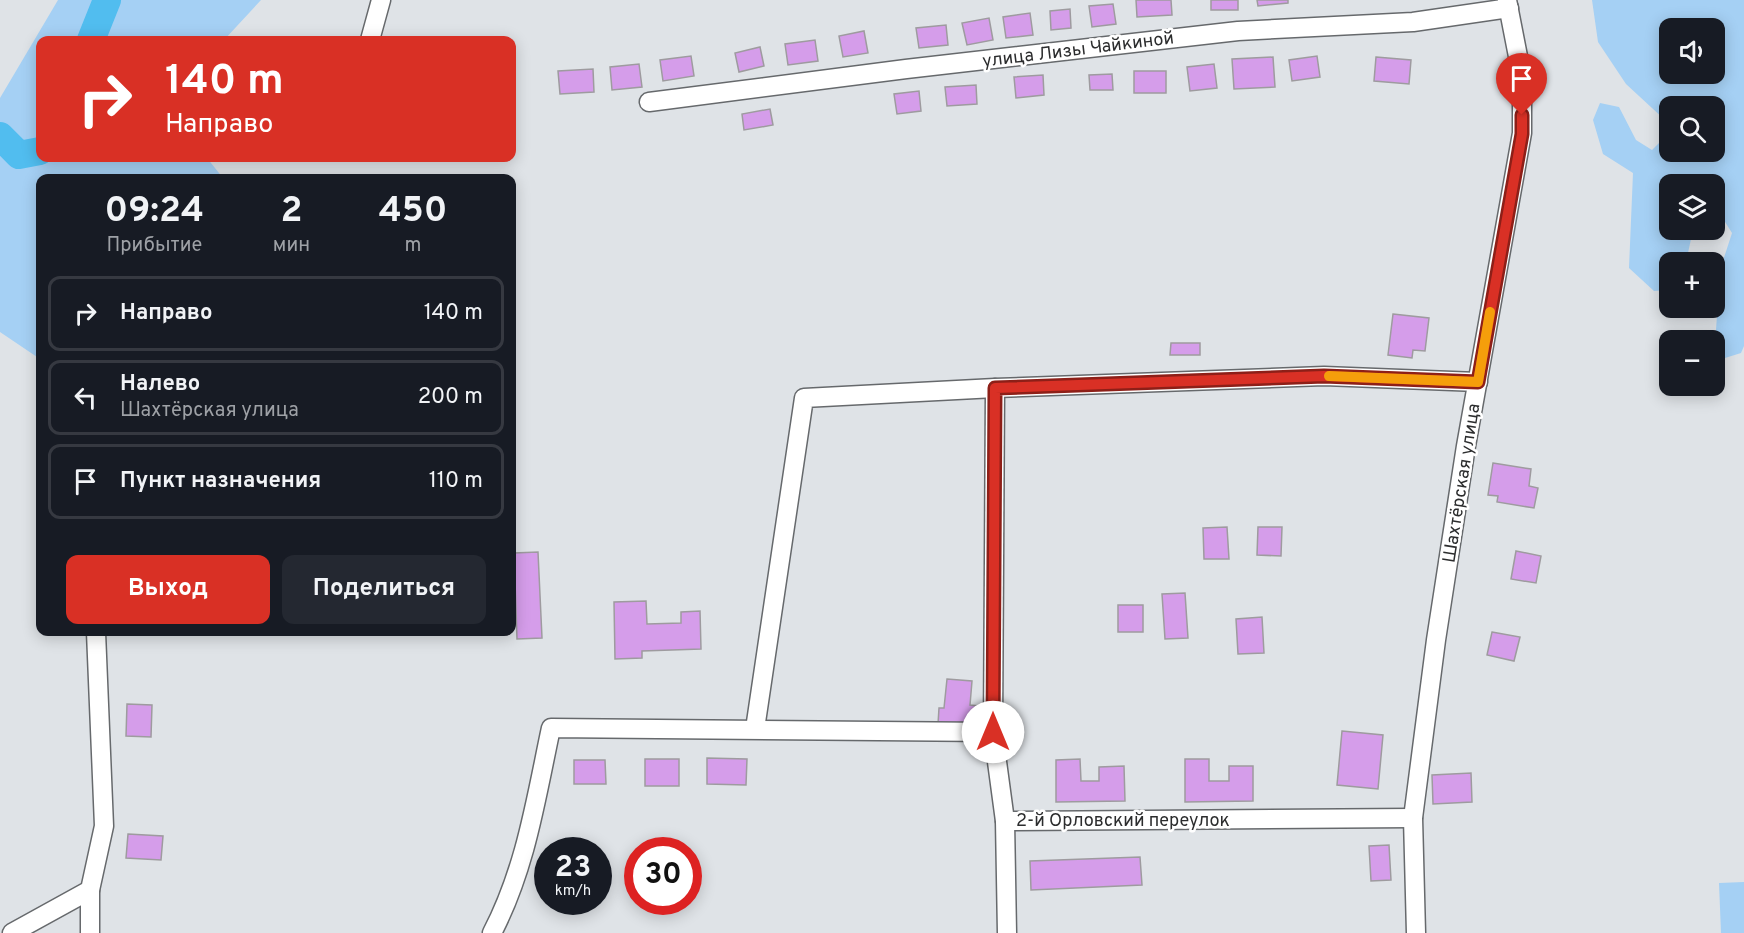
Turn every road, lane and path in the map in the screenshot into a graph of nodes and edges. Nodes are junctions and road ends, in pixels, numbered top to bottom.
1 (381, 0) edge
2 (1508, 4) edge
3 (371, 36) edge
4 (649, 102) dead end
5 (1478, 382) junction
6 (995, 388) junction
7 (96, 636) edge
8 (755, 729) junction
9 (993, 732) junction
10 (1413, 818) junction
11 (1005, 821) junction
12 (90, 890) junction
13 (12, 933) edge
14 (90, 933) edge
15 (492, 933) edge
16 (1007, 933) edge
17 (1416, 933) edge

1 - 3 street
2 - 4 street, улица Лизы Чайкиной
2 - 5 street, Шахтёрская улица
5 - 6 street
5 - 10 street, Шахтёрская улица
6 - 8 street
6 - 9 street, 2-й Орловский переулок
7 - 12 street
8 - 9 street
8 - 15 street
9 - 11 street, 2-й Орловский переулок
10 - 11 street, 2-й Орловский переулок
10 - 17 street, Шахтёрская улица
11 - 16 street
12 - 13 street
12 - 14 street

